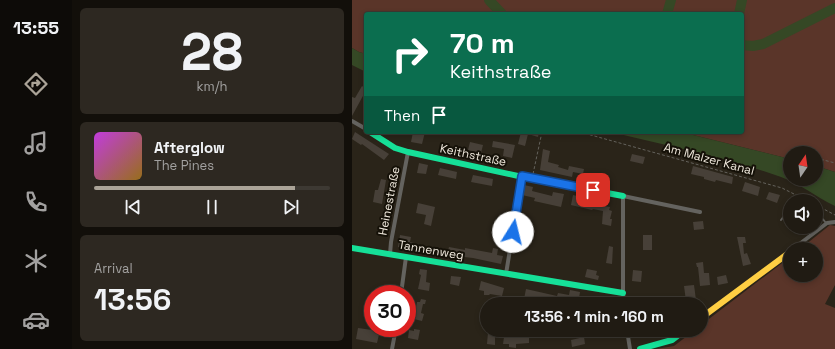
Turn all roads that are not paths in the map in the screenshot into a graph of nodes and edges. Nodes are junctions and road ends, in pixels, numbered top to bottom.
1 (352, 120) edge
2 (364, 128) edge
3 (373, 134) edge
4 (408, 152) junction
5 (522, 176) junction
6 (624, 196) junction
7 (700, 212) dead end
8 (783, 217) edge
9 (823, 219) edge
10 (781, 220) dead end
11 (835, 222) edge
12 (827, 224) junction
13 (803, 242) edge
14 (352, 248) edge
15 (390, 254) junction
16 (406, 257) junction
17 (783, 257) edge
18 (506, 274) junction
19 (402, 285) edge
20 (623, 293) junction
21 (623, 297) edge
22 (708, 313) edge
23 (394, 337) edge
24 (628, 337) edge
25 (676, 337) edge
26 (392, 349) edge
27 (630, 349) edge
28 (640, 349) edge

1 - 2 street
3 - 4 street, Keithstraße
4 - 5 street, Keithstraße
4 - 15 street, Heinestraße
5 - 6 street, Keithstraße
5 - 18 street
6 - 7 street
6 - 20 street
8 - 10 lane
9 - 12 lane
11 - 12 street
12 - 13 street
14 - 15 street, Tannenweg
15 - 16 street, Tannenweg
16 - 18 street, Tannenweg
16 - 19 street
17 - 22 street
18 - 20 street, Tannenweg
20 - 21 street
23 - 26 street
24 - 27 street
25 - 28 street

